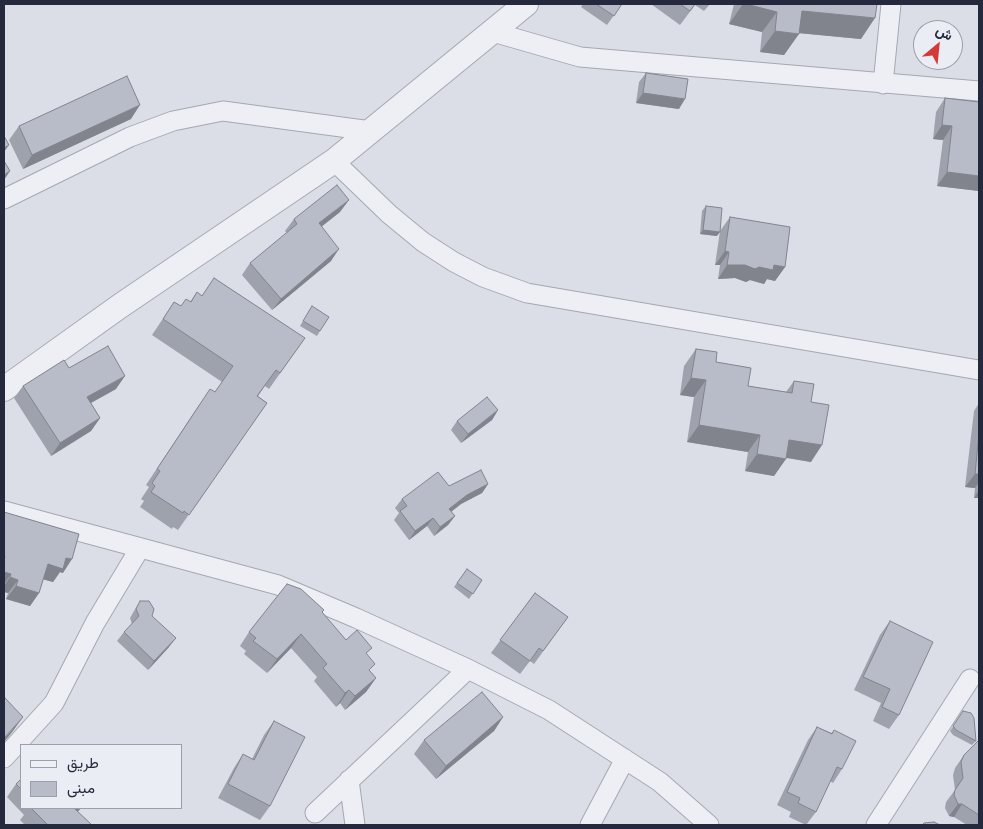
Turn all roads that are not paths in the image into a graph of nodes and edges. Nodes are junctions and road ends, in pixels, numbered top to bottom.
1 (526, 4) edge
2 (891, 4) edge
3 (494, 32) junction
4 (882, 84) junction
5 (979, 91) edge
6 (371, 131) junction
7 (334, 161) junction
8 (4, 199) edge
9 (979, 370) edge
10 (4, 389) edge
11 (4, 511) edge
12 (140, 548) junction
13 (468, 669) junction
14 (970, 679) dead end
15 (4, 758) edge
16 (625, 759) junction
17 (349, 780) junction
18 (315, 812) dead end
19 (355, 825) edge
20 (590, 825) edge
21 (709, 825) edge
22 (876, 825) edge

1 - 3 street
2 - 4 street
3 - 4 street
3 - 6 street
4 - 5 street
6 - 7 street
6 - 8 street
7 - 9 street
7 - 10 street
11 - 12 street
12 - 13 street
12 - 15 street
13 - 16 street
13 - 17 street
14 - 22 street
16 - 20 street
16 - 21 street
17 - 18 street
17 - 19 street

